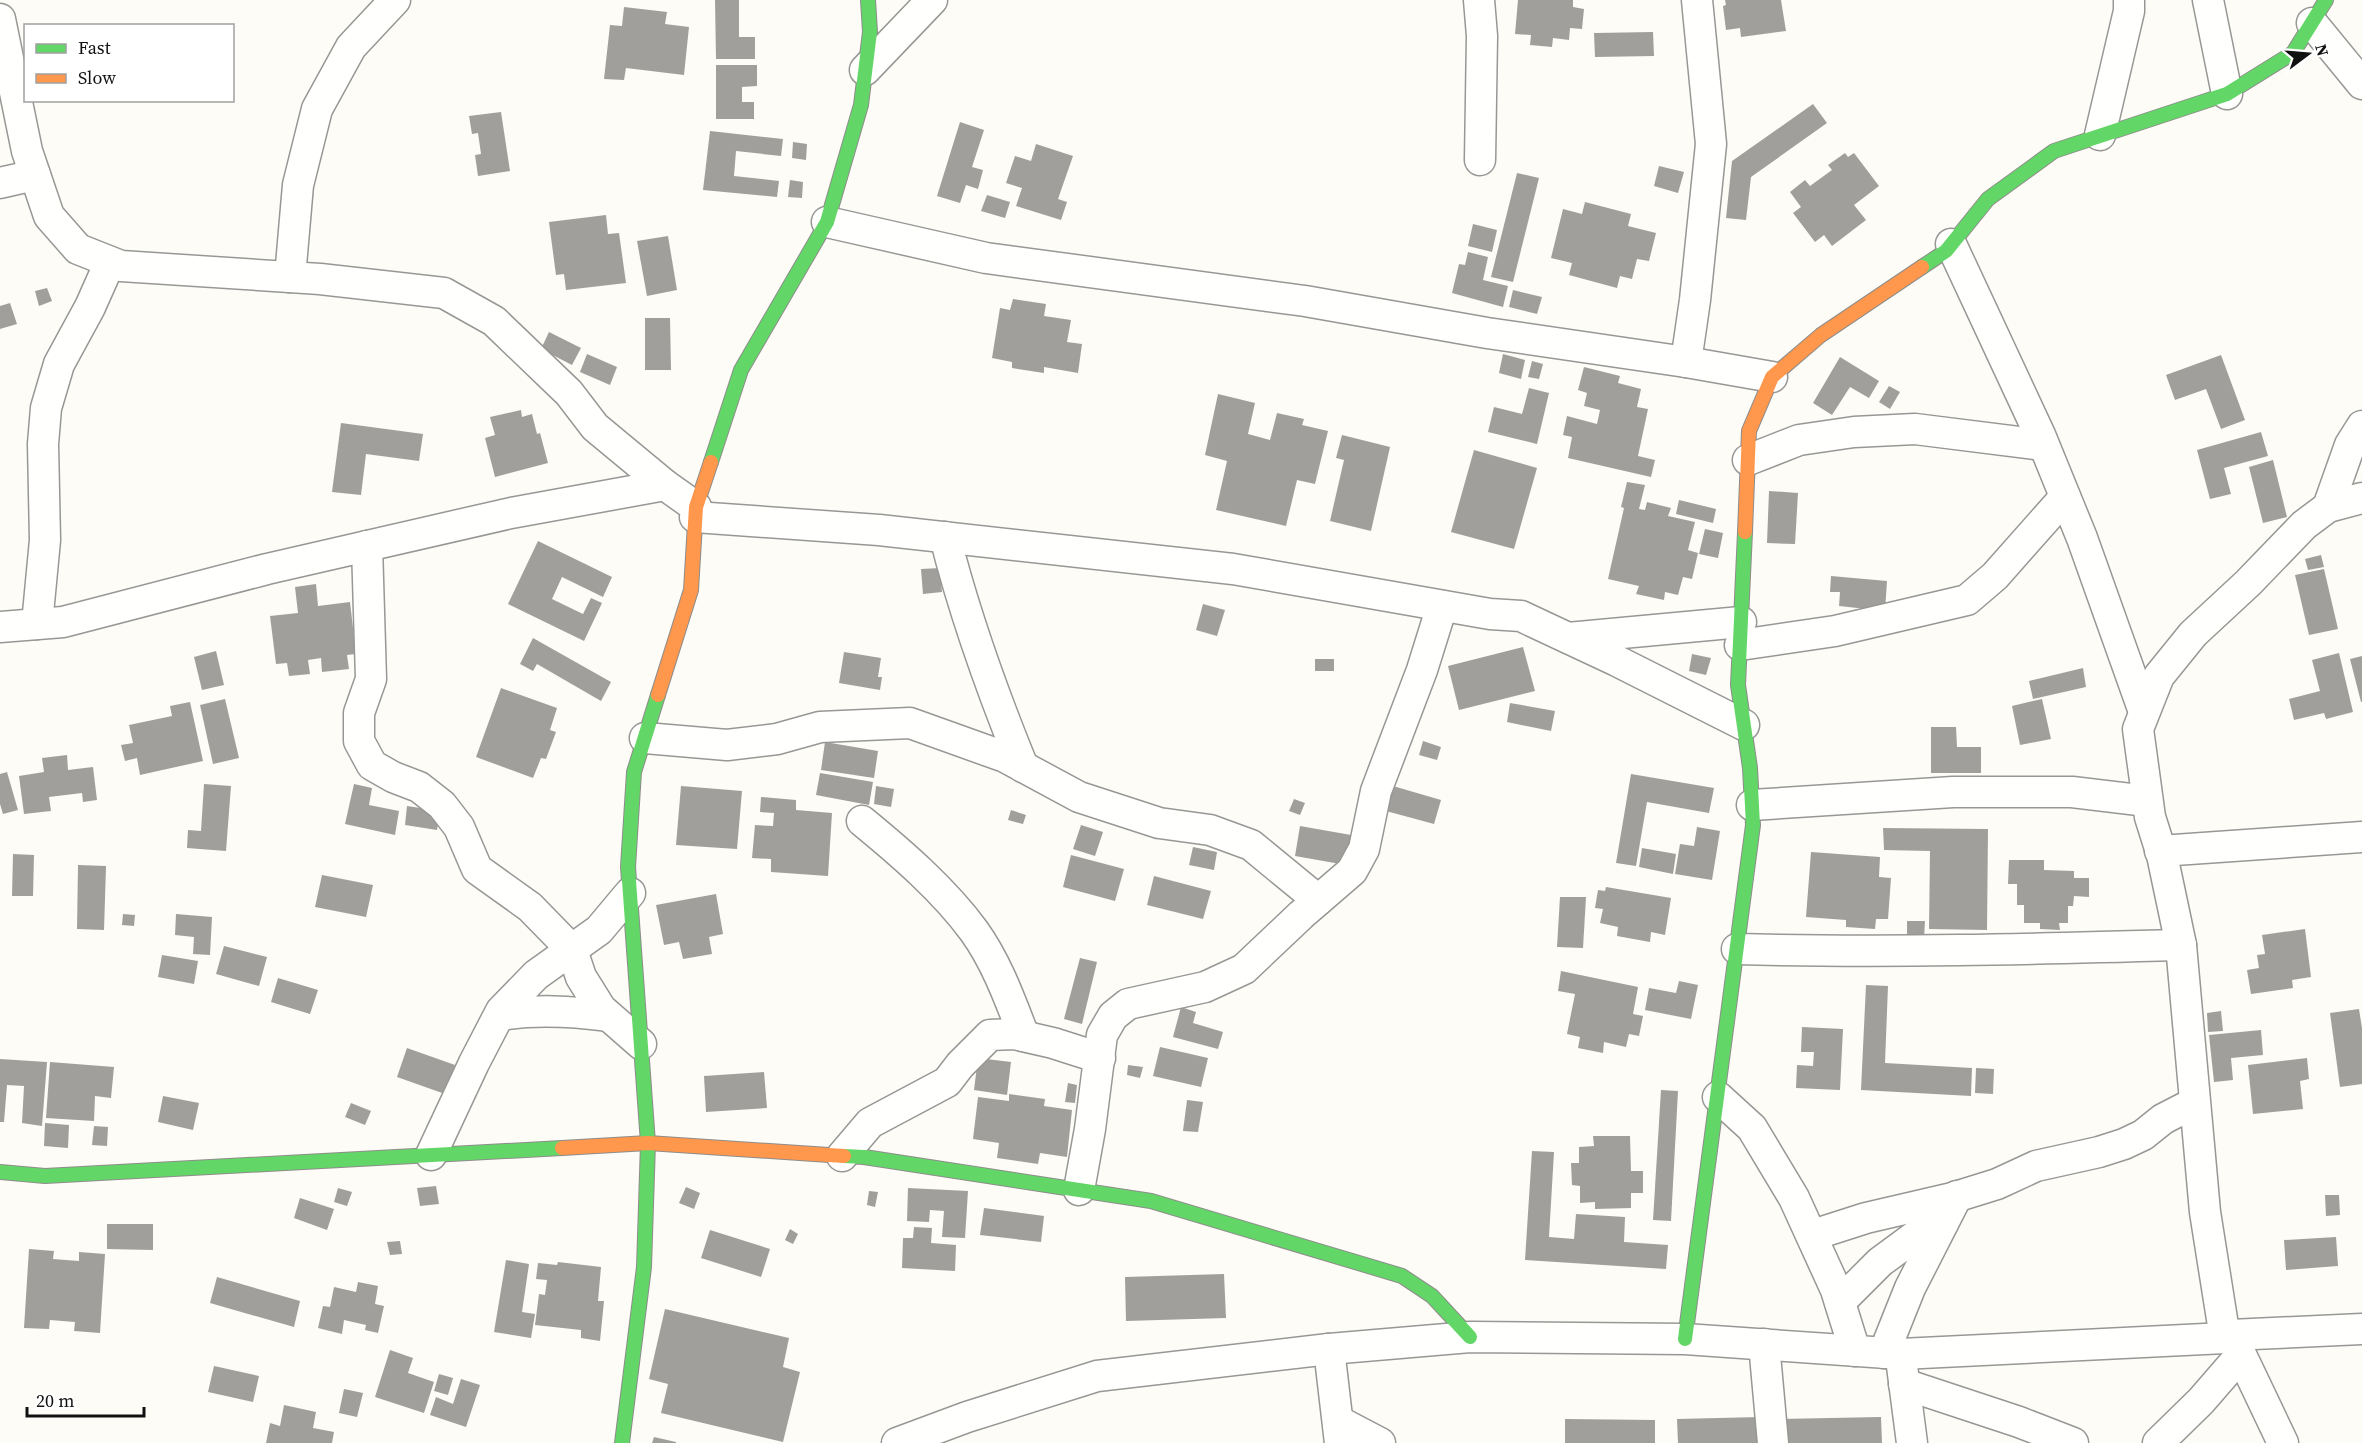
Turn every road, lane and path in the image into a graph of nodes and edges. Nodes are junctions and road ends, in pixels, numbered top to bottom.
1 (395, 0) edge
2 (868, 0) edge
3 (932, 0) edge
4 (1479, 0) edge
5 (1697, 0) edge
6 (2129, 0) edge
7 (2208, 0) edge
8 (2319, 12) edge
9 (0, 19) edge
10 (865, 70) junction
11 (2362, 84) edge
12 (2227, 94) junction
13 (2100, 135) junction
14 (1480, 160) dead end
15 (35, 175) junction
16 (0, 183) edge
17 (828, 222) junction
18 (1951, 244) junction
19 (110, 262) junction
20 (290, 277) junction
21 (1686, 362) junction
22 (1772, 377) junction
23 (2362, 426) edge
24 (2043, 445) junction
25 (1748, 459) junction
26 (665, 484) junction
27 (2065, 497) junction
28 (2362, 498) edge
29 (2328, 507) junction
30 (696, 512) junction
31 (945, 537) junction
32 (367, 546) junction
33 (1442, 606) junction
34 (37, 624) junction
35 (0, 627) edge
36 (1740, 634) junction
37 (1566, 638) junction
38 (2144, 712) junction
39 (1744, 725) junction
40 (645, 738) junction
41 (1023, 767) junction
42 (2147, 801) junction
43 (1752, 805) junction
44 (862, 821) dead end
45 (2362, 837) edge
46 (2160, 851) junction
47 (630, 893) junction
48 (1318, 900) junction
49 (2181, 945) junction
50 (1737, 949) junction
51 (572, 950) junction
52 (500, 1014) junction
53 (608, 1016) junction
54 (1024, 1036) junction
55 (641, 1044) junction
56 (1100, 1058) junction
57 (1718, 1097) junction
58 (2194, 1103) junction
59 (648, 1143) junction
60 (431, 1155) junction
61 (842, 1156) junction
62 (0, 1172) edge
63 (1079, 1190) junction
64 (1957, 1196) junction
65 (1943, 1223) junction
66 (1813, 1235) junction
67 (1840, 1302) junction
68 (2362, 1329) edge
69 (1470, 1337) junction
70 (1685, 1339) junction
71 (2232, 1343) junction
72 (1764, 1344) junction
73 (1329, 1349) junction
74 (1855, 1351) junction
75 (1892, 1353) junction
76 (1904, 1384) junction
77 (1339, 1432) edge
78 (622, 1443) edge
79 (897, 1443) edge
80 (1380, 1443) edge
81 (1773, 1443) edge
82 (1912, 1443) edge
83 (2073, 1443) edge
84 (2158, 1443) edge
85 (2283, 1443) edge

1 - 20 street
2 - 10 street
3 - 10 street
4 - 14 street
5 - 21 street
6 - 13 street
7 - 12 street
8 - 11 street
8 - 12 street
9 - 15 street
10 - 17 street
12 - 13 street
13 - 18 street
15 - 16 street
15 - 19 street
17 - 21 street
17 - 30 street
18 - 22 street
18 - 24 street
19 - 20 street
19 - 34 street
20 - 26 street
21 - 22 street
22 - 25 street
23 - 29 street
24 - 25 street
24 - 27 street
25 - 36 street
26 - 30 street
26 - 32 street
27 - 36 street
27 - 38 street
28 - 29 street
29 - 38 street
30 - 31 street
30 - 40 street
31 - 33 street
31 - 41 street
32 - 34 street
32 - 51 street
33 - 37 street
33 - 48 street
34 - 35 street
36 - 37 street
36 - 39 street
37 - 39 street
38 - 42 street
39 - 43 street
40 - 41 street
40 - 47 street
41 - 48 street
42 - 43 street
42 - 46 street
43 - 50 street
44 - 54 street
45 - 46 street
46 - 49 street
47 - 51 street
47 - 55 street
48 - 56 street
49 - 50 street
49 - 58 street
50 - 57 street
51 - 52 street
51 - 53 street
52 - 53 street
52 - 60 street
53 - 55 street
54 - 56 street
54 - 61 street
55 - 59 street
56 - 63 street
57 - 66 street
57 - 70 street
58 - 64 street
58 - 71 street
59 - 60 street
59 - 61 street
59 - 78 street
60 - 62 street
61 - 63 street
63 - 69 street
64 - 65 street
64 - 66 street
65 - 67 street
65 - 75 street
66 - 67 street
67 - 74 street
68 - 71 street
69 - 70 street
69 - 73 street
70 - 72 street
71 - 75 street
71 - 84 street
71 - 85 street
72 - 74 street
72 - 81 street
73 - 77 street
73 - 79 street
74 - 75 street
75 - 76 street
76 - 82 street
76 - 83 street
77 - 80 street

